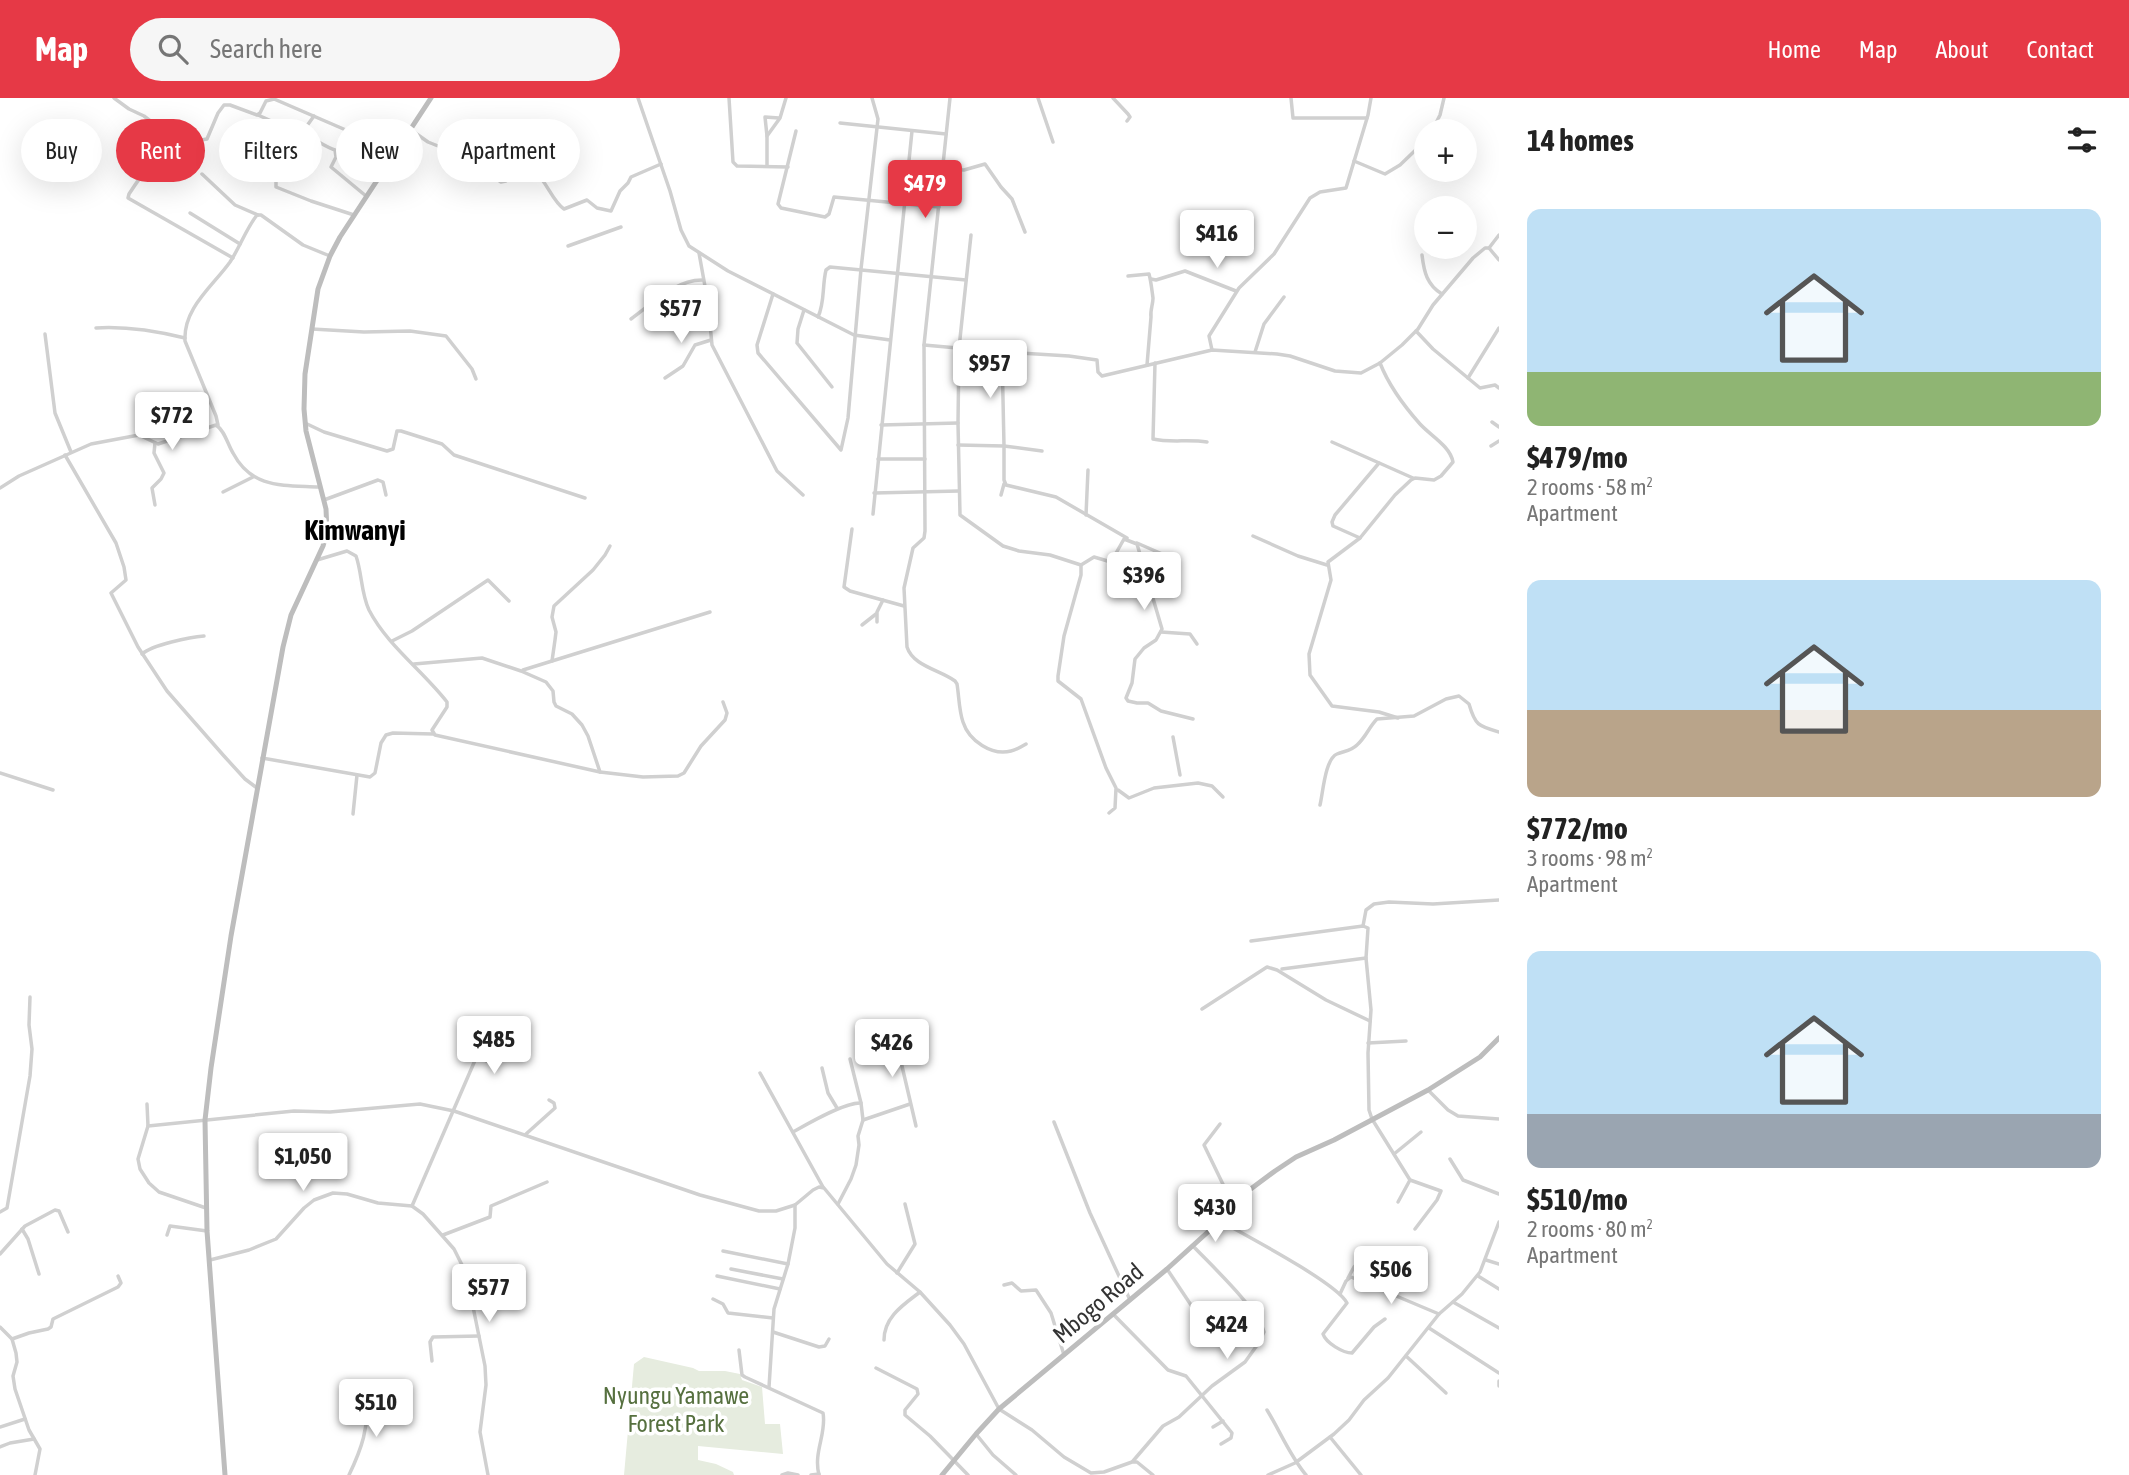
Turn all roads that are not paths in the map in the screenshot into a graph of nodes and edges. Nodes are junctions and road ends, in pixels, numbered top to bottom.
1 (114, 98) edge
2 (227, 98) edge
3 (431, 98) edge
4 (638, 98) edge
5 (729, 98) edge
6 (786, 98) edge
7 (872, 98) edge
8 (950, 98) edge
9 (1038, 98) edge
10 (1113, 98) edge
11 (1291, 98) edge
12 (1371, 98) edge
13 (1444, 98) edge
14 (225, 104) junction
15 (258, 115) junction
16 (314, 116) junction
17 (780, 118) junction
18 (1367, 118) junction
19 (148, 119) edge
20 (265, 119) edge
21 (312, 119) edge
22 (417, 119) edge
23 (1438, 119) edge
24 (1127, 121) dead end
25 (840, 123) dead end
26 (336, 126) edge
27 (876, 127) junction
28 (796, 131) dead end
29 (912, 131) junction
30 (946, 134) junction
31 (766, 136) junction
32 (423, 138) edge
33 (205, 140) edge
34 (1053, 142) dead end
35 (322, 145) edge
36 (1414, 152) edge
37 (1354, 161) junction
38 (661, 164) junction
39 (767, 165) junction
40 (788, 167) junction
41 (943, 169) junction
42 (205, 177) edge
43 (138, 182) edge
44 (276, 182) edge
45 (376, 182) edge
46 (366, 197) junction
47 (867, 201) junction
48 (904, 204) junction
49 (939, 207) junction
50 (190, 213) dead end
51 (258, 215) junction
52 (354, 215) junction
53 (621, 226) dead end
54 (1025, 232) dead end
55 (971, 235) dead end
56 (1499, 235) edge
57 (240, 244) junction
58 (568, 246) dead end
59 (1489, 248) junction
60 (699, 253) junction
61 (330, 256) junction
62 (233, 257) junction
63 (1423, 259) edge
64 (1499, 260) edge
65 (861, 269) junction
66 (897, 273) junction
67 (1128, 276) dead end
68 (932, 277) junction
69 (1151, 279) junction
70 (703, 280) junction
71 (966, 280) junction
72 (1236, 291) junction
73 (773, 294) junction
74 (1442, 295) junction
75 (1283, 297) dead end
76 (804, 310) junction
77 (818, 317) junction
78 (631, 318) dead end
79 (96, 328) dead end
80 (1499, 328) edge
81 (312, 329) junction
82 (1416, 331) junction
83 (45, 334) dead end
84 (855, 335) junction
85 (185, 338) junction
86 (711, 340) junction
87 (890, 341) junction
88 (924, 345) junction
89 (959, 348) junction
90 (1212, 350) junction
91 (1002, 352) junction
92 (1255, 352) junction
93 (1155, 363) junction
94 (1380, 363) junction
95 (1147, 365) junction
96 (665, 378) dead end
97 (476, 379) dead end
98 (1470, 379) junction
99 (832, 387) dead end
100 (1499, 388) edge
101 (1492, 422) dead end
102 (305, 423) junction
103 (957, 423) junction
104 (923, 424) junction
105 (218, 425) junction
106 (881, 425) junction
107 (1499, 427) edge
108 (1499, 440) edge
109 (1207, 442) dead end
110 (1332, 442) dead end
111 (155, 443) junction
112 (958, 445) junction
113 (1004, 446) junction
114 (1491, 446) dead end
115 (1042, 451) dead end
116 (71, 452) junction
117 (65, 455) junction
118 (878, 459) junction
119 (925, 459) junction
120 (1379, 463) junction
121 (1088, 470) dead end
122 (253, 477) junction
123 (1415, 478) junction
124 (1004, 483) junction
125 (321, 487) junction
126 (0, 488) edge
127 (960, 491) junction
128 (223, 492) dead end
129 (924, 492) junction
130 (874, 493) junction
131 (386, 495) dead end
132 (803, 495) dead end
133 (1001, 495) dead end
134 (585, 498) dead end
135 (324, 500) junction
136 (155, 505) dead end
137 (873, 514) dead end
138 (1086, 515) junction
139 (852, 529) dead end
140 (1253, 536) dead end
141 (1360, 538) junction
142 (610, 546) dead end
143 (1169, 557) dead end
144 (317, 560) junction
145 (1081, 565) junction
146 (1327, 565) junction
147 (883, 600) junction
148 (509, 601) dead end
149 (904, 606) junction
150 (710, 612) dead end
151 (877, 612) junction
152 (877, 622) dead end
153 (862, 625) dead end
154 (1161, 632) junction
155 (204, 636) dead end
156 (393, 642) junction
157 (1197, 643) dead end
158 (142, 654) junction
159 (552, 661) junction
160 (414, 664) junction
161 (521, 671) junction
162 (723, 702) dead end
163 (1398, 718) junction
164 (1193, 719) dead end
165 (1499, 732) edge
166 (433, 734) junction
167 (1173, 737) dead end
168 (1026, 744) dead end
169 (262, 758) junction
170 (600, 772) junction
171 (0, 773) edge
172 (357, 775) junction
173 (1180, 775) dead end
174 (257, 788) junction
175 (1116, 788) junction
176 (53, 790) dead end
177 (1223, 797) dead end
178 (1320, 805) dead end
179 (1109, 813) dead end
180 (353, 814) dead end
181 (1499, 900) edge
182 (1363, 926) junction
183 (1251, 941) dead end
184 (1366, 958) junction
185 (1282, 969) dead end
186 (30, 996) dead end
187 (1202, 1009) dead end
188 (492, 1021) dead end
189 (1370, 1021) junction
190 (1499, 1039) edge
191 (1406, 1041) dead end
192 (1368, 1043) junction
193 (898, 1049) dead end
194 (497, 1054) dead end
195 (475, 1056) junction
196 (850, 1059) dead end
197 (822, 1068) dead end
198 (760, 1073) dead end
199 (1429, 1090) junction
200 (549, 1100) dead end
201 (861, 1103) junction
202 (147, 1104) dead end
203 (910, 1104) junction
204 (838, 1109) junction
205 (454, 1111) junction
206 (863, 1119) junction
207 (1373, 1119) junction
208 (1499, 1119) edge
209 (205, 1120) junction
210 (1054, 1122) dead end
211 (1220, 1124) dead end
212 (148, 1126) junction
213 (916, 1126) dead end
214 (793, 1132) junction
215 (1421, 1132) dead end
216 (526, 1134) junction
217 (1394, 1154) junction
218 (1450, 1159) dead end
219 (1410, 1180) junction
220 (547, 1182) dead end
221 (824, 1188) junction
222 (1499, 1194) edge
223 (1398, 1202) dead end
224 (838, 1204) junction
225 (905, 1204) dead end
226 (795, 1205) junction
227 (412, 1206) junction
228 (1234, 1207) junction
229 (206, 1208) junction
230 (0, 1212) edge
231 (1220, 1221) junction
232 (1499, 1222) edge
233 (22, 1228) junction
234 (1415, 1229) dead end
235 (207, 1231) junction
236 (68, 1232) dead end
237 (167, 1235) dead end
238 (443, 1236) junction
239 (1193, 1246) junction
240 (723, 1251) dead end
241 (0, 1254) edge
242 (1363, 1254) dead end
243 (210, 1260) junction
244 (1486, 1260) junction
245 (788, 1264) junction
246 (1499, 1264) edge
247 (731, 1269) dead end
248 (1167, 1269) junction
249 (39, 1273) dead end
250 (897, 1273) junction
251 (118, 1276) dead end
252 (717, 1276) dead end
253 (1478, 1276) junction
254 (1348, 1278) junction
255 (783, 1279) junction
256 (1004, 1285) dead end
257 (780, 1289) junction
258 (1499, 1289) edge
259 (920, 1292) junction
260 (1340, 1294) junction
261 (713, 1299) dead end
262 (1130, 1300) junction
263 (1453, 1302) junction
264 (1113, 1314) junction
265 (1439, 1314) junction
266 (773, 1318) junction
267 (1385, 1318) dead end
268 (1203, 1323) dead end
269 (0, 1327) edge
270 (1429, 1328) junction
271 (1499, 1328) edge
272 (773, 1332) junction
273 (479, 1336) junction
274 (12, 1339) junction
275 (829, 1339) dead end
276 (884, 1340) dead end
277 (739, 1350) dead end
278 (1064, 1355) junction
279 (1406, 1356) junction
280 (432, 1361) dead end
281 (876, 1368) dead end
282 (1499, 1373) edge
283 (769, 1387) junction
284 (1446, 1393) dead end
285 (1202, 1396) junction
286 (366, 1397) dead end
287 (999, 1409) junction
288 (1267, 1410) dead end
289 (25, 1419) junction
290 (1223, 1421) junction
291 (0, 1427) edge
292 (1213, 1427) dead end
293 (976, 1433) junction
294 (1330, 1437) junction
295 (34, 1439) junction
296 (1221, 1444) dead end
297 (0, 1447) edge
298 (954, 1460) junction
299 (1132, 1462) junction
300 (1295, 1462) junction
301 (1095, 1474) edge
302 (35, 1475) edge
303 (225, 1475) edge
304 (349, 1475) edge
305 (488, 1475) edge
306 (782, 1475) edge
307 (798, 1475) edge
308 (811, 1475) edge
309 (819, 1475) edge
310 (942, 1475) edge
311 (968, 1475) edge
312 (1016, 1475) edge
313 (1153, 1475) edge
314 (1268, 1475) edge
315 (1306, 1475) edge
316 (1361, 1475) edge

1 - 19 street
2 - 14 street
3 - 22 street
4 - 38 street
5 - 39 street
6 - 17 street
7 - 27 street
8 - 30 street
9 - 34 street
10 - 24 street
11 - 18 street
12 - 18 street
13 - 23 street
14 - 15 street
14 - 33 street
15 - 16 street
15 - 20 street
16 - 21 street
16 - 26 street
17 - 31 street
17 - 31 street
18 - 37 street
25 - 27 street
27 - 29 street
27 - 47 street
28 - 40 street
29 - 30 street
29 - 48 street
30 - 41 street
31 - 39 street
32 - 38 street
35 - 46 street
36 - 37 street
37 - 72 street
38 - 60 street
39 - 40 street
40 - 47 street
41 - 49 street
41 - 54 street
42 - 51 street
43 - 62 street
44 - 52 street
45 - 46 street
46 - 52 street
47 - 48 street
47 - 65 street
48 - 49 street
48 - 66 street
49 - 68 street
50 - 57 street
51 - 57 street
51 - 61 street
52 - 61 street
53 - 58 street
55 - 71 street
56 - 59 street
57 - 62 street
59 - 64 street
59 - 74 street
60 - 70 street
60 - 73 street
61 - 81 street
62 - 85 street
63 - 74 street
65 - 66 street
65 - 77 street
65 - 84 street
66 - 68 street
66 - 87 street
67 - 69 street
68 - 71 street
68 - 88 street
69 - 72 street
69 - 95 street
70 - 78 street
70 - 86 street
71 - 89 street
72 - 90 street
73 - 76 street
73 - 84 street
74 - 82 street
75 - 92 street
76 - 77 street
76 - 99 street
77 - 84 street
79 - 85 street
80 - 98 street
81 - 97 street
81 - 102 street
82 - 94 street
82 - 98 street
83 - 116 street
84 - 87 street
85 - 105 street
86 - 96 street
86 - 132 street
87 - 106 street
88 - 89 street
88 - 104 street
89 - 91 street
89 - 103 street
90 - 92 street
90 - 93 street
91 - 95 street
91 - 113 street
92 - 94 street
93 - 95 street
93 - 109 street
94 - 123 street
98 - 100 street
101 - 107 street
102 - 125 street
102 - 134 street
103 - 104 street
103 - 112 street
104 - 106 street
104 - 119 street
105 - 111 street
105 - 122 street
106 - 118 street
108 - 114 street
110 - 120 street
111 - 116 street
111 - 136 street
112 - 113 street
112 - 127 street
113 - 115 street
113 - 124 street
116 - 117 street
117 - 126 street
117 - 158 street
118 - 119 street
118 - 130 street
119 - 129 street
120 - 123 street
120 - 141 street
121 - 138 street
122 - 125 street
122 - 128 street
123 - 141 street
124 - 133 street
124 - 138 street
125 - 135 street
127 - 129 street
127 - 145 street
129 - 130 street
129 - 149 street
130 - 137 street
131 - 135 street
135 - 144 street
138 - 143 street
139 - 147 street
140 - 146 street
141 - 146 street
142 - 159 street
144 - 156 street
144 - 169 street
145 - 154 street
145 - 175 street
146 - 163 street
147 - 149 street
147 - 151 street
148 - 156 street
149 - 168 street
150 - 159 street
151 - 152 street
151 - 153 street
154 - 157 street
154 - 164 street
155 - 158 street
156 - 160 street
158 - 174 street
159 - 161 street
160 - 161 street
160 - 166 street
161 - 170 street
162 - 170 street
163 - 165 street
163 - 178 street
166 - 170 street
166 - 172 street
167 - 173 street
169 - 172 street
169 - 174 street
171 - 176 street
172 - 180 street
174 - 209 street
175 - 177 street
175 - 179 street
181 - 182 street
182 - 183 street
182 - 184 street
184 - 185 street
184 - 189 street
186 - 230 street
187 - 189 street
188 - 195 street
189 - 192 street
190 - 199 street, Mbogo Road
191 - 192 street
192 - 207 street
193 - 203 street
194 - 195 street
195 - 205 street
196 - 201 street
197 - 204 street
198 - 214 street
199 - 207 street, Mbogo Road
199 - 208 street
200 - 216 street
201 - 204 street
201 - 206 street
202 - 212 street
203 - 206 street
203 - 213 street
204 - 214 street
205 - 209 street
205 - 216 street
205 - 227 street
206 - 224 street
207 - 217 street
207 - 228 street, Mbogo Road
209 - 212 street
209 - 229 street
210 - 262 street
211 - 228 street
212 - 229 street
214 - 221 street
215 - 217 street
216 - 226 street
217 - 219 street
218 - 222 street
219 - 223 street
219 - 234 street
220 - 238 street
221 - 224 street
221 - 226 street
224 - 250 street
225 - 250 street
226 - 245 street
227 - 238 street
227 - 243 street
228 - 231 street, Mbogo Road
229 - 235 street
231 - 239 street, Mbogo Road
231 - 260 street
232 - 244 street
233 - 236 street
233 - 241 street
233 - 249 street
235 - 237 street
235 - 243 street
238 - 273 street
239 - 248 street, Mbogo Road
239 - 285 street
240 - 245 street
242 - 254 street
243 - 303 street
244 - 246 street
244 - 253 street
245 - 255 street
247 - 255 street
248 - 262 street, Mbogo Road
248 - 268 street
250 - 259 street
251 - 274 street
252 - 257 street
253 - 258 street
253 - 263 street
254 - 260 street
254 - 265 street
255 - 257 street
256 - 278 street
257 - 266 street
259 - 276 street
259 - 287 street
260 - 267 street
261 - 266 street
262 - 264 street, Mbogo Road
263 - 265 street
263 - 271 street
264 - 278 street, Mbogo Road
264 - 285 street
265 - 270 street
266 - 272 street
269 - 274 street
270 - 279 street
270 - 282 street
272 - 275 street
272 - 283 street
273 - 280 street
273 - 305 street
274 - 289 street
277 - 283 street
278 - 287 street, Mbogo Road
279 - 284 street
279 - 294 street
281 - 298 street
283 - 309 street
285 - 290 street
285 - 299 street
286 - 304 street
287 - 293 street, Mbogo Road
287 - 301 street
288 - 300 street
289 - 291 street
289 - 295 street
290 - 292 street
290 - 296 street
293 - 298 street, Mbogo Road
293 - 312 street
294 - 300 street
294 - 316 street
295 - 297 street
295 - 302 street
298 - 310 street, Mbogo Road
298 - 311 street
299 - 301 street
299 - 313 street
300 - 314 street
300 - 315 street
306 - 307 street
308 - 309 street

